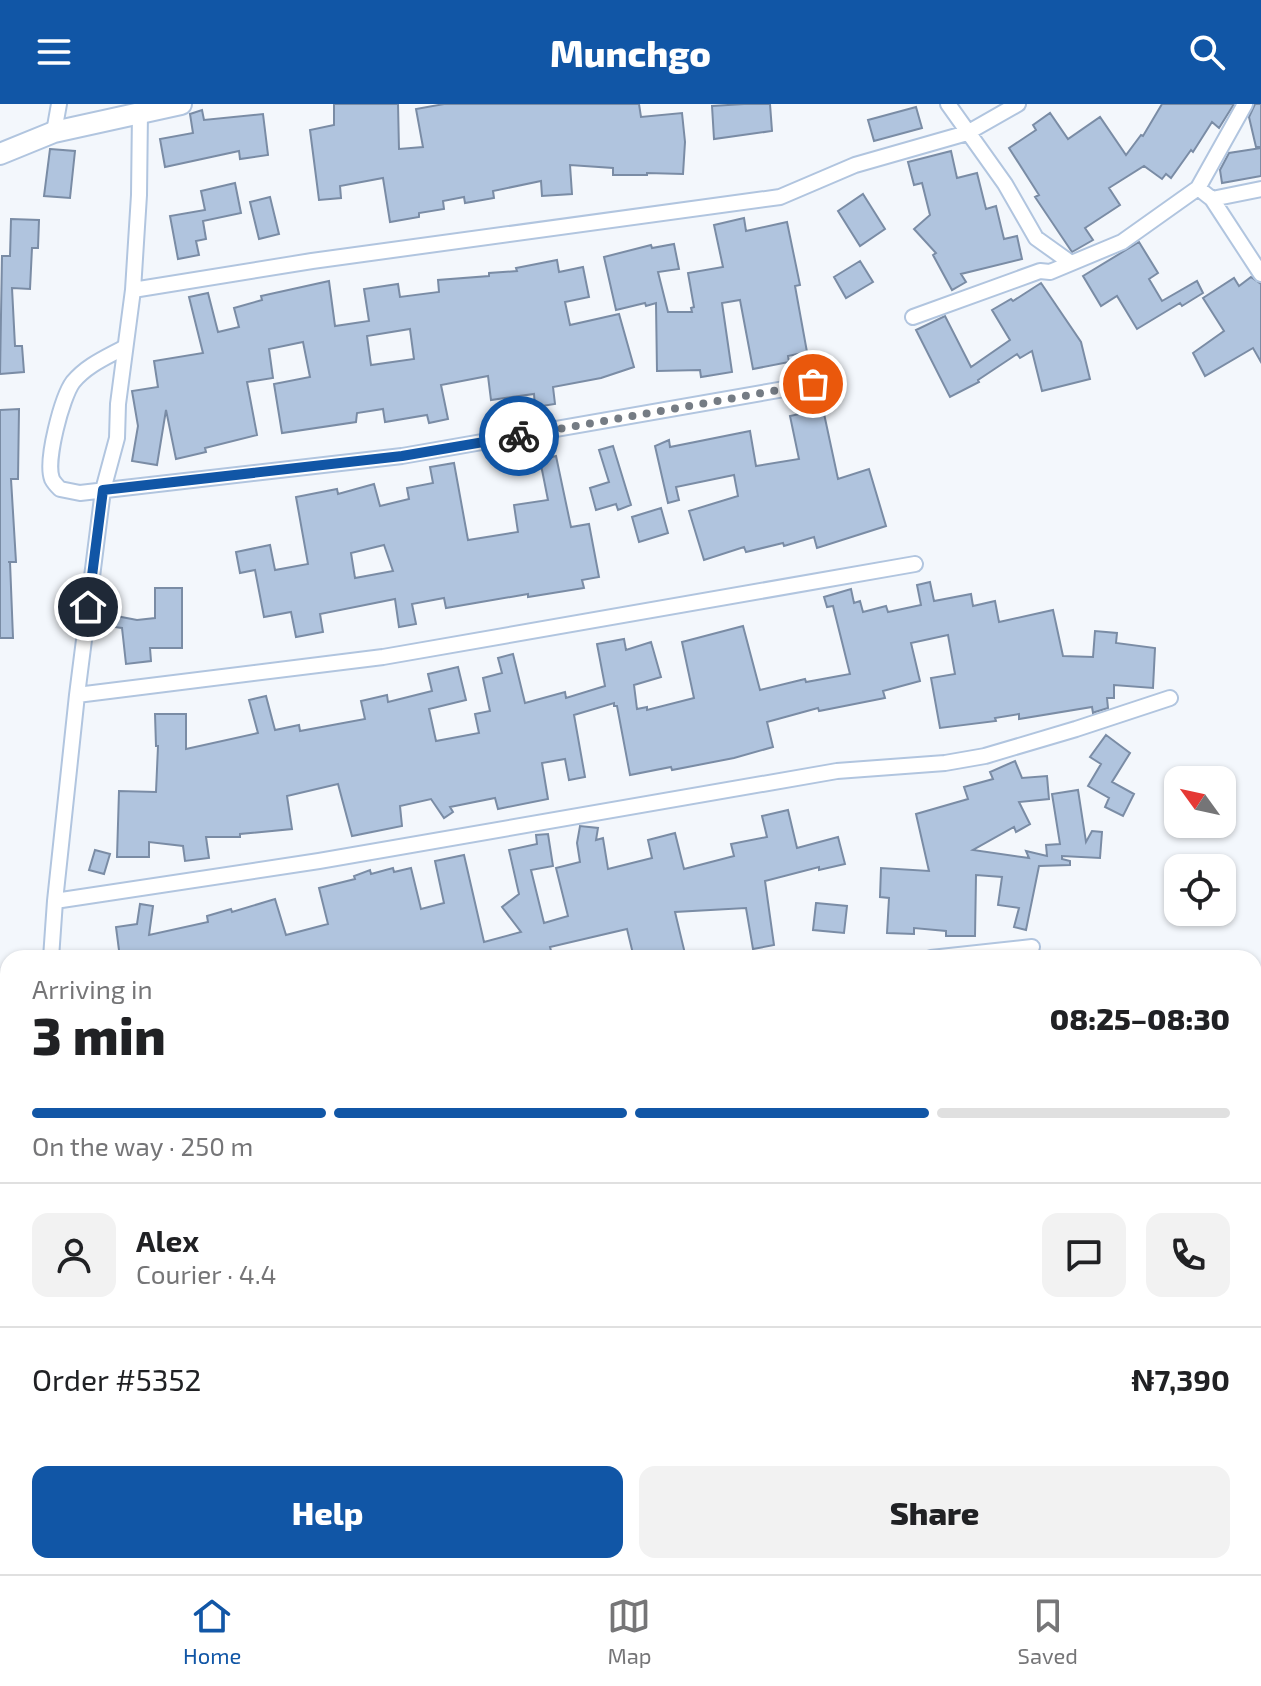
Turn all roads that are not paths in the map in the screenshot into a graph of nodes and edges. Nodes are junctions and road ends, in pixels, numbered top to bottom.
1 (59, 104) edge
2 (181, 104) edge
3 (948, 104) edge
4 (1018, 104) edge
5 (1245, 104) edge
6 (140, 112) junction
7 (54, 132) junction
8 (967, 133) junction
9 (0, 154) edge
10 (1198, 188) junction
11 (1261, 189) edge
12 (1212, 199) junction
13 (1071, 263) junction
14 (1261, 274) edge
15 (133, 290) junction
16 (913, 317) dead end
17 (125, 347) junction
18 (813, 384) dead end
19 (103, 490) junction
20 (915, 564) dead end
21 (77, 695) junction
22 (1170, 698) dead end
23 (55, 901) junction
24 (1032, 947) dead end
25 (52, 950) edge
26 (1004, 950) edge

1 - 7 street
2 - 6 street
3 - 8 street
4 - 8 street
5 - 10 street
6 - 7 street
6 - 15 street
7 - 9 street
8 - 13 street
8 - 15 street
10 - 12 street
10 - 13 street
11 - 12 street
12 - 14 street
13 - 16 street
15 - 17 street
17 - 19 street
17 - 19 street
18 - 19 street
19 - 21 street
20 - 21 street
21 - 23 street
22 - 23 street
23 - 25 street
24 - 26 street

